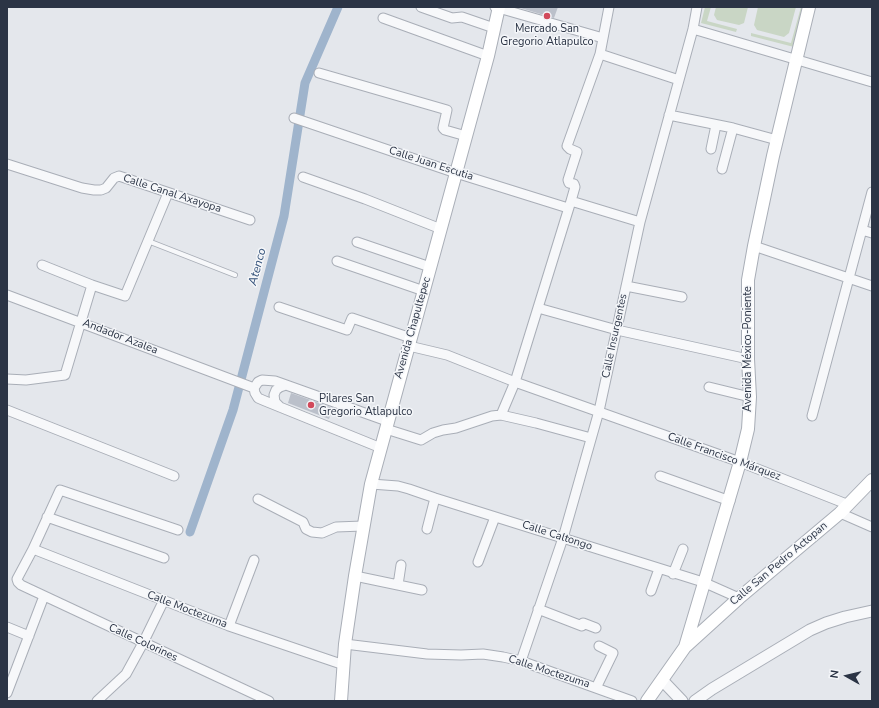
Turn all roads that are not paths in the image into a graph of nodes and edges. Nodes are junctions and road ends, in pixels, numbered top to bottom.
1 (421, 7) edge
2 (497, 7) edge
3 (609, 7) edge
4 (697, 7) edge
5 (809, 7) edge
6 (383, 18) dead end
7 (494, 28) junction
8 (692, 29) junction
9 (603, 38) junction
10 (600, 54) junction
11 (488, 56) junction
12 (796, 58) junction
13 (319, 73) dead end
14 (679, 80) junction
15 (872, 82) edge
16 (669, 115) junction
17 (294, 118) dead end
18 (716, 125) junction
19 (733, 128) junction
20 (466, 136) junction
21 (777, 140) junction
22 (711, 149) dead end
23 (7, 164) edge
24 (722, 169) dead end
25 (456, 172) junction
26 (303, 177) dead end
27 (872, 192) edge
28 (168, 193) junction
29 (570, 204) junction
30 (250, 220) dead end
31 (640, 222) junction
32 (441, 229) junction
33 (862, 230) junction
34 (872, 233) edge
35 (148, 241) junction
36 (357, 242) dead end
37 (754, 246) junction
38 (337, 262) dead end
39 (42, 266) dead end
40 (430, 267) junction
41 (235, 275) dead end
42 (848, 278) junction
43 (92, 285) junction
44 (626, 286) junction
45 (872, 286) edge
46 (424, 291) junction
47 (7, 295) edge
48 (682, 297) dead end
49 (279, 307) dead end
50 (538, 308) junction
51 (81, 323) junction
52 (617, 330) junction
53 (410, 342) junction
54 (748, 359) junction
55 (7, 379) edge
56 (515, 382) junction
57 (286, 385) junction
58 (708, 386) dead end
59 (254, 388) junction
60 (750, 397) junction
61 (280, 407) junction
62 (7, 410) edge
63 (599, 411) junction
64 (501, 415) junction
65 (812, 416) dead end
66 (387, 425) junction
67 (591, 438) junction
68 (381, 448) junction
69 (740, 462) junction
70 (174, 476) dead end
71 (660, 476) dead end
72 (872, 480) edge
73 (371, 484) junction
74 (436, 498) junction
75 (258, 499) dead end
76 (730, 500) junction
77 (844, 509) junction
78 (47, 517) junction
79 (495, 517) junction
80 (363, 526) junction
81 (872, 527) edge
82 (427, 528) dead end
83 (178, 530) dead end
84 (563, 538) junction
85 (33, 549) junction
86 (683, 549) dead end
87 (164, 558) dead end
88 (254, 560) dead end
89 (478, 562) dead end
90 (401, 565) dead end
91 (659, 569) junction
92 (674, 574) junction
93 (355, 576) junction
94 (703, 582) junction
95 (398, 585) junction
96 (422, 590) dead end
97 (651, 591) dead end
98 (44, 596) junction
99 (740, 598) junction
100 (164, 600) junction
101 (538, 609) junction
102 (872, 612) edge
103 (229, 626) junction
104 (7, 627) edge
105 (596, 628) dead end
106 (29, 636) junction
107 (143, 643) junction
108 (345, 644) junction
109 (599, 646) dead end
110 (685, 646) junction
111 (521, 661) junction
112 (344, 665) junction
113 (662, 680) junction
114 (8, 687) edge
115 (596, 688) junction
116 (97, 701) edge
117 (269, 701) edge
118 (341, 701) edge
119 (632, 701) edge
120 (647, 701) edge
121 (682, 701) edge
122 (695, 701) edge

1 - 7 street
2 - 7 main road, Avenida Chapultepec
2 - 9 street
3 - 9 street
4 - 8 street, Calle Insurgentes
5 - 12 main road, Avenida México-Poniente
6 - 11 street
7 - 11 main road, Avenida Chapultepec
8 - 12 street
8 - 14 street, Calle Insurgentes
9 - 10 street
10 - 14 street
10 - 29 street
11 - 20 main road, Avenida Chapultepec
12 - 15 street
12 - 21 main road, Avenida México-Poniente
13 - 20 street
14 - 16 street, Calle Insurgentes
16 - 18 street
16 - 31 street, Calle Insurgentes
17 - 25 street, Calle Juan Escutia
18 - 19 street
18 - 22 street
19 - 21 street
19 - 24 street
20 - 25 main road, Avenida Chapultepec
21 - 37 main road, Avenida México-Poniente
23 - 28 street, Calle Canal Axayopa
25 - 29 street, Calle Juan Escutia
25 - 32 main road, Avenida Chapultepec
26 - 32 street
27 - 33 street
28 - 30 street, Calle Canal Axayopa
28 - 35 street
29 - 31 street, Calle Juan Escutia
29 - 50 street
31 - 44 street, Calle Insurgentes
32 - 40 main road, Avenida Chapultepec
33 - 34 street
33 - 42 street
35 - 41 lane
35 - 43 street
36 - 40 street
37 - 42 street
37 - 54 main road, Avenida México-Poniente
38 - 46 street
39 - 43 street
40 - 46 main road, Avenida Chapultepec
42 - 45 street
42 - 65 street
43 - 51 street
44 - 48 street
44 - 52 street, Calle Insurgentes
46 - 53 main road, Avenida Chapultepec
47 - 51 street, Andador Azalea
49 - 53 street
50 - 52 street
50 - 56 street
51 - 55 street
51 - 59 street, Andador Azalea
52 - 54 street
52 - 63 street, Calle Insurgentes
53 - 56 street, Calle Francisco Márquez
53 - 66 main road, Avenida Chapultepec
54 - 60 main road, Avenida México-Poniente
56 - 63 street, Calle Francisco Márquez
56 - 64 street
57 - 59 street
57 - 61 street
57 - 66 street
58 - 60 street
59 - 61 street
60 - 69 main road, Avenida México-Poniente
61 - 68 street
62 - 70 street
63 - 67 street, Calle Insurgentes
63 - 69 street, Calle Francisco Márquez
64 - 66 street
64 - 67 street
66 - 68 main road, Avenida Chapultepec
67 - 84 street, Calle Insurgentes
68 - 73 main road, Avenida Chapultepec
69 - 76 main road, Avenida México-Poniente
69 - 77 street, Calle Francisco Márquez
71 - 76 street
72 - 77 main road, Calle San Pedro Actopan
73 - 74 street, Calle Caltongo
73 - 80 main road, Avenida Chapultepec
74 - 79 street, Calle Caltongo
74 - 82 street
75 - 80 street
76 - 94 main road, Avenida México-Poniente
77 - 81 street, Calle Francisco Márquez
77 - 99 main road, Calle San Pedro Actopan
78 - 83 street
78 - 85 street
78 - 87 street
79 - 84 street, Calle Caltongo
79 - 89 street
80 - 93 main road, Avenida Chapultepec
84 - 91 street, Calle Caltongo
84 - 101 street, Calle Insurgentes
85 - 98 street, Calle Colorines
85 - 100 street, Calle Moctezuma
86 - 92 street
88 - 103 street
90 - 95 street
91 - 92 street, Calle Caltongo
91 - 97 street
92 - 94 street, Calle Caltongo
93 - 95 street
93 - 108 main road, Avenida Chapultepec
94 - 99 street, Calle Caltongo
94 - 110 main road, Avenida México-Poniente
95 - 96 street
98 - 106 street
98 - 107 street, Calle Colorines
99 - 110 main road, Calle San Pedro Actopan
100 - 103 street, Calle Moctezuma
100 - 107 street
101 - 105 street
101 - 111 street, Calle Insurgentes
102 - 122 street
103 - 112 street, Calle Moctezuma
104 - 106 street
106 - 114 street
107 - 116 street
107 - 117 street, Calle Colorines
108 - 111 street, Calle Moctezuma
108 - 112 main road, Avenida Chapultepec
109 - 115 street
110 - 113 main road, Avenida México-Poniente
111 - 115 street, Calle Moctezuma
112 - 118 main road, Avenida Chapultepec
113 - 120 main road, Avenida México-Poniente
113 - 121 street
115 - 119 street, Calle Moctezuma

